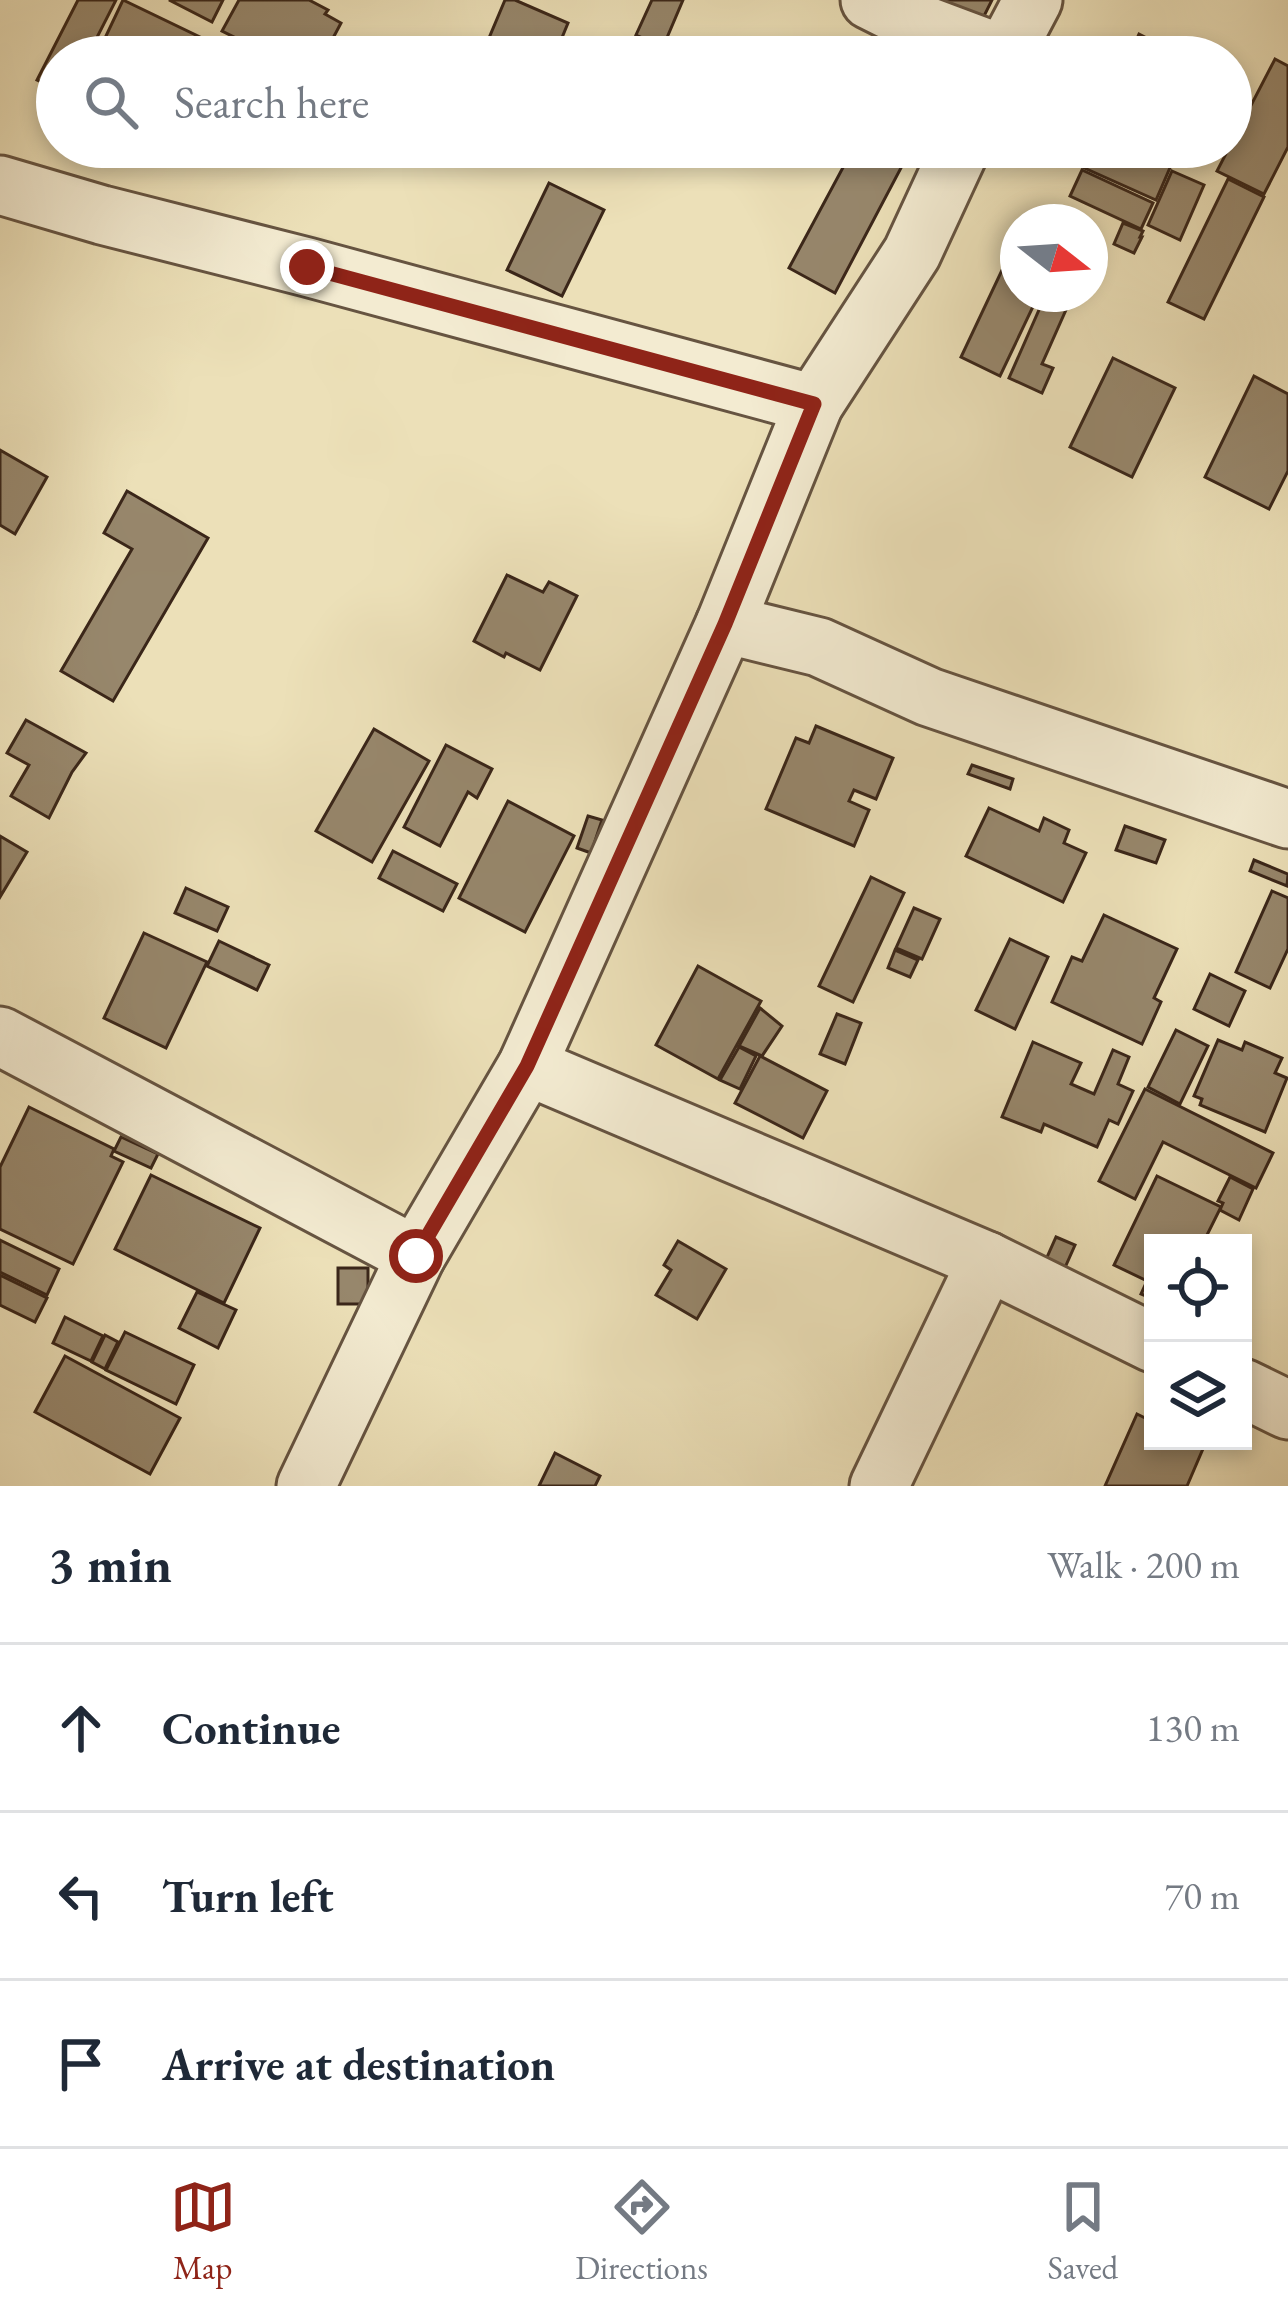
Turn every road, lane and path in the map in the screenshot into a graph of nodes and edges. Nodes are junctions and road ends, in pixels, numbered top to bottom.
1 (870, 0) edge
2 (1033, 0) edge
3 (952, 36) edge
4 (1014, 36) edge
5 (951, 168) edge
6 (0, 184) edge
7 (814, 404) junction
8 (731, 609) junction
9 (1288, 819) edge
10 (0, 1036) edge
11 (527, 1066) junction
12 (416, 1256) junction
13 (987, 1261) junction
14 (1151, 1342) edge
15 (1252, 1392) edge
16 (1288, 1410) edge
17 (306, 1486) edge
18 (879, 1486) edge

1 - 3 street
2 - 4 street
5 - 7 street
6 - 7 street
7 - 8 street
8 - 9 street
8 - 11 street
10 - 12 street
11 - 12 street
11 - 13 street
12 - 17 street
13 - 14 street
13 - 18 street
15 - 16 street

